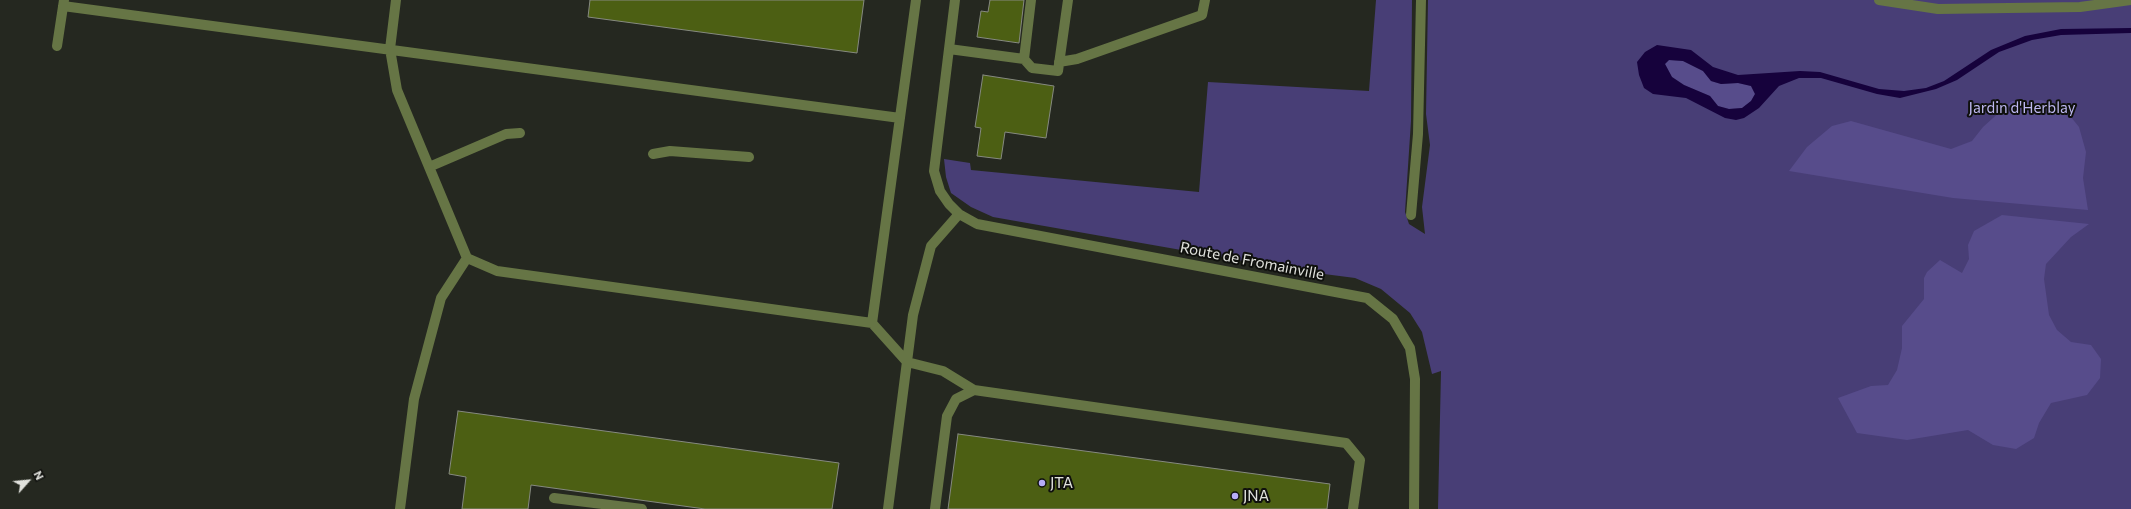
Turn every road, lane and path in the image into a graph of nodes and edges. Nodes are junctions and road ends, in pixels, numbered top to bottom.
1 (396, 0) edge
2 (916, 0) edge
3 (955, 0) edge
4 (1031, 0) edge
5 (1068, 0) edge
6 (1205, 0) edge
7 (1421, 0) edge
8 (1879, 0) edge
9 (2131, 0) edge
10 (63, 3) edge
11 (57, 46) dead end
12 (390, 49) junction
13 (949, 49) junction
14 (1024, 59) junction
15 (1060, 62) junction
16 (900, 118) junction
17 (520, 133) dead end
18 (653, 154) dead end
19 (748, 157) dead end
20 (429, 167) junction
21 (959, 214) junction
22 (1411, 215) dead end
23 (467, 258) junction
24 (872, 323) junction
25 (907, 362) junction
26 (974, 390) junction
27 (554, 498) dead end
28 (400, 509) edge
29 (642, 509) edge
30 (888, 509) edge
31 (935, 509) edge
32 (1354, 509) edge
33 (1414, 509) edge

1 - 12 street
2 - 16 street
3 - 13 street
4 - 14 street
5 - 15 street
6 - 15 street
7 - 22 street
8 - 9 street
10 - 11 street
10 - 12 street
12 - 16 street
12 - 20 street
13 - 14 street
13 - 21 street, Route de Fromainville
14 - 15 street
16 - 24 street
17 - 20 street
18 - 19 street
20 - 23 street
21 - 25 street
21 - 33 street, Route de Fromainville
23 - 24 street
23 - 28 street
24 - 25 street
25 - 26 street
25 - 30 street
26 - 31 street
26 - 32 street
27 - 29 street

